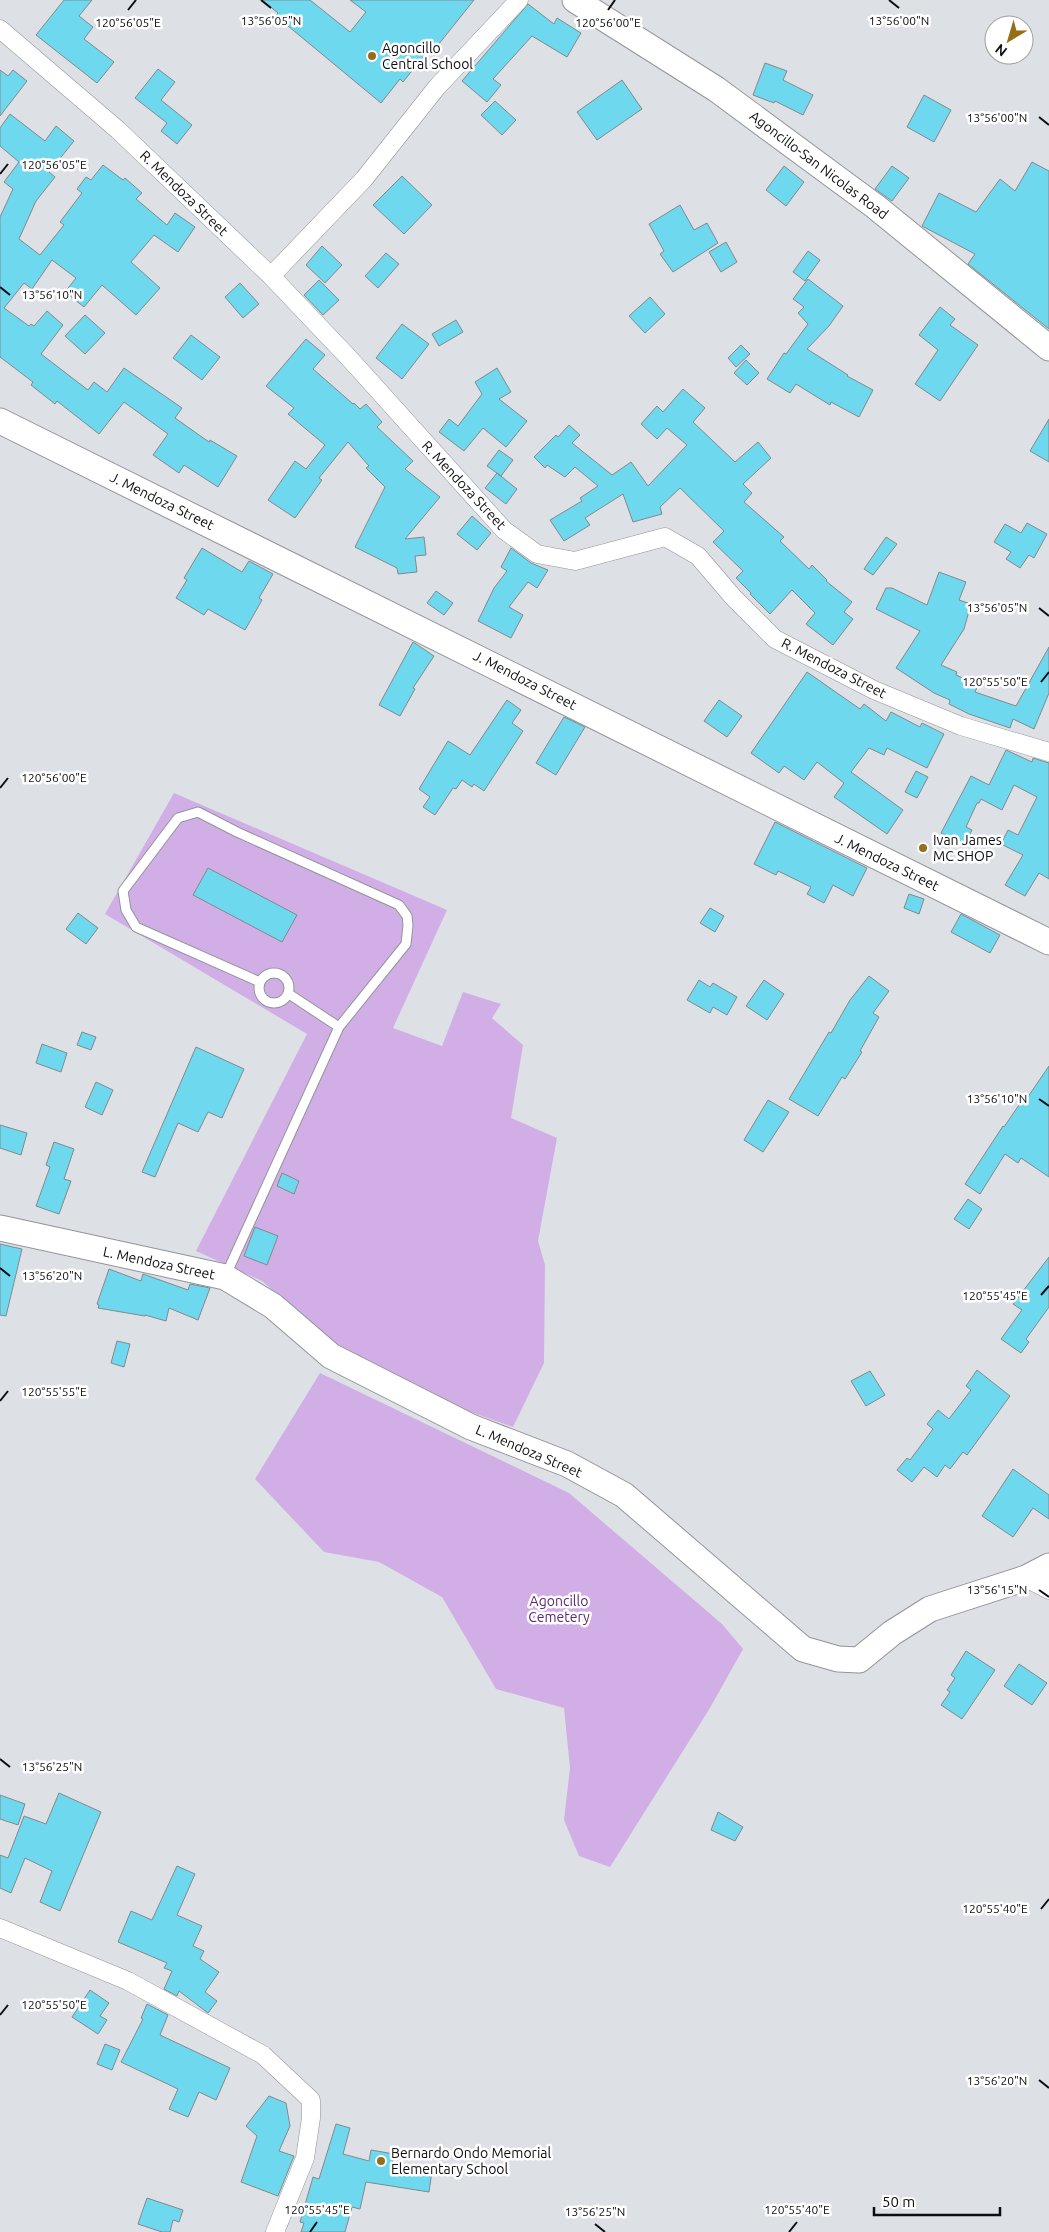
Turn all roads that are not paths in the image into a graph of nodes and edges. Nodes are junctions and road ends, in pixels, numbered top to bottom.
1 (519, 0) edge
2 (575, 0) edge
3 (0, 29) edge
4 (271, 276) junction
5 (1049, 348) edge
6 (0, 421) edge
7 (1049, 752) edge
8 (1049, 942) edge
9 (260, 982) junction
10 (289, 994) junction
11 (338, 1027) junction
12 (0, 1228) edge
13 (225, 1277) junction
14 (1049, 1566) edge
15 (1026, 1578) junction
16 (1049, 1590) edge
17 (0, 1928) edge
18 (275, 2232) edge

1 - 4 street
2 - 5 main road, Agoncillo-San Nicolas Road
3 - 4 street, R. Mendoza Street
4 - 7 street, R. Mendoza Street
6 - 8 main road, J. Mendoza Street
9 - 10 lane
9 - 10 lane
9 - 11 lane
10 - 11 lane
11 - 13 lane
12 - 13 main road, L. Mendoza Street
13 - 15 main road, L. Mendoza Street
14 - 15 main road, L. Mendoza Street
15 - 16 street
17 - 18 street

